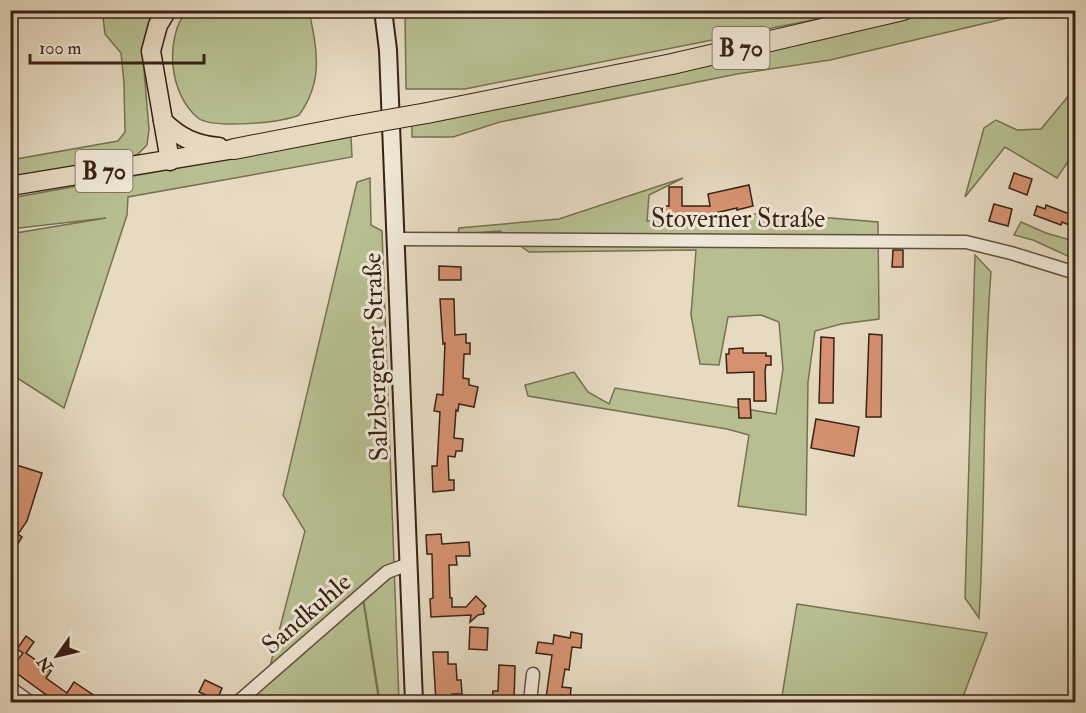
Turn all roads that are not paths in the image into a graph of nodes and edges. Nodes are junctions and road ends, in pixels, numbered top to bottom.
1 (167, 10) edge
2 (383, 10) edge
3 (903, 10) edge
4 (164, 121) junction
5 (234, 149) junction
6 (171, 160) junction
7 (10, 186) edge
8 (396, 239) junction
9 (1076, 273) edge
10 (409, 564) junction
11 (533, 674) dead end
12 (10, 688) edge
13 (30, 702) edge
14 (238, 702) edge
15 (414, 702) edge
16 (530, 702) edge

1 - 4 main road
2 - 8 main road, Salzbergener Straße
3 - 5 highway, B 70, bridge
4 - 5 main road, B 70
4 - 6 main road
5 - 6 main road, B 70
6 - 7 main road, B 70
8 - 9 street, Stoverner Straße
8 - 10 main road, Salzbergener Straße
10 - 14 street, Sandkuhle
10 - 15 main road, Salzbergener Straße
11 - 16 street
12 - 13 street

